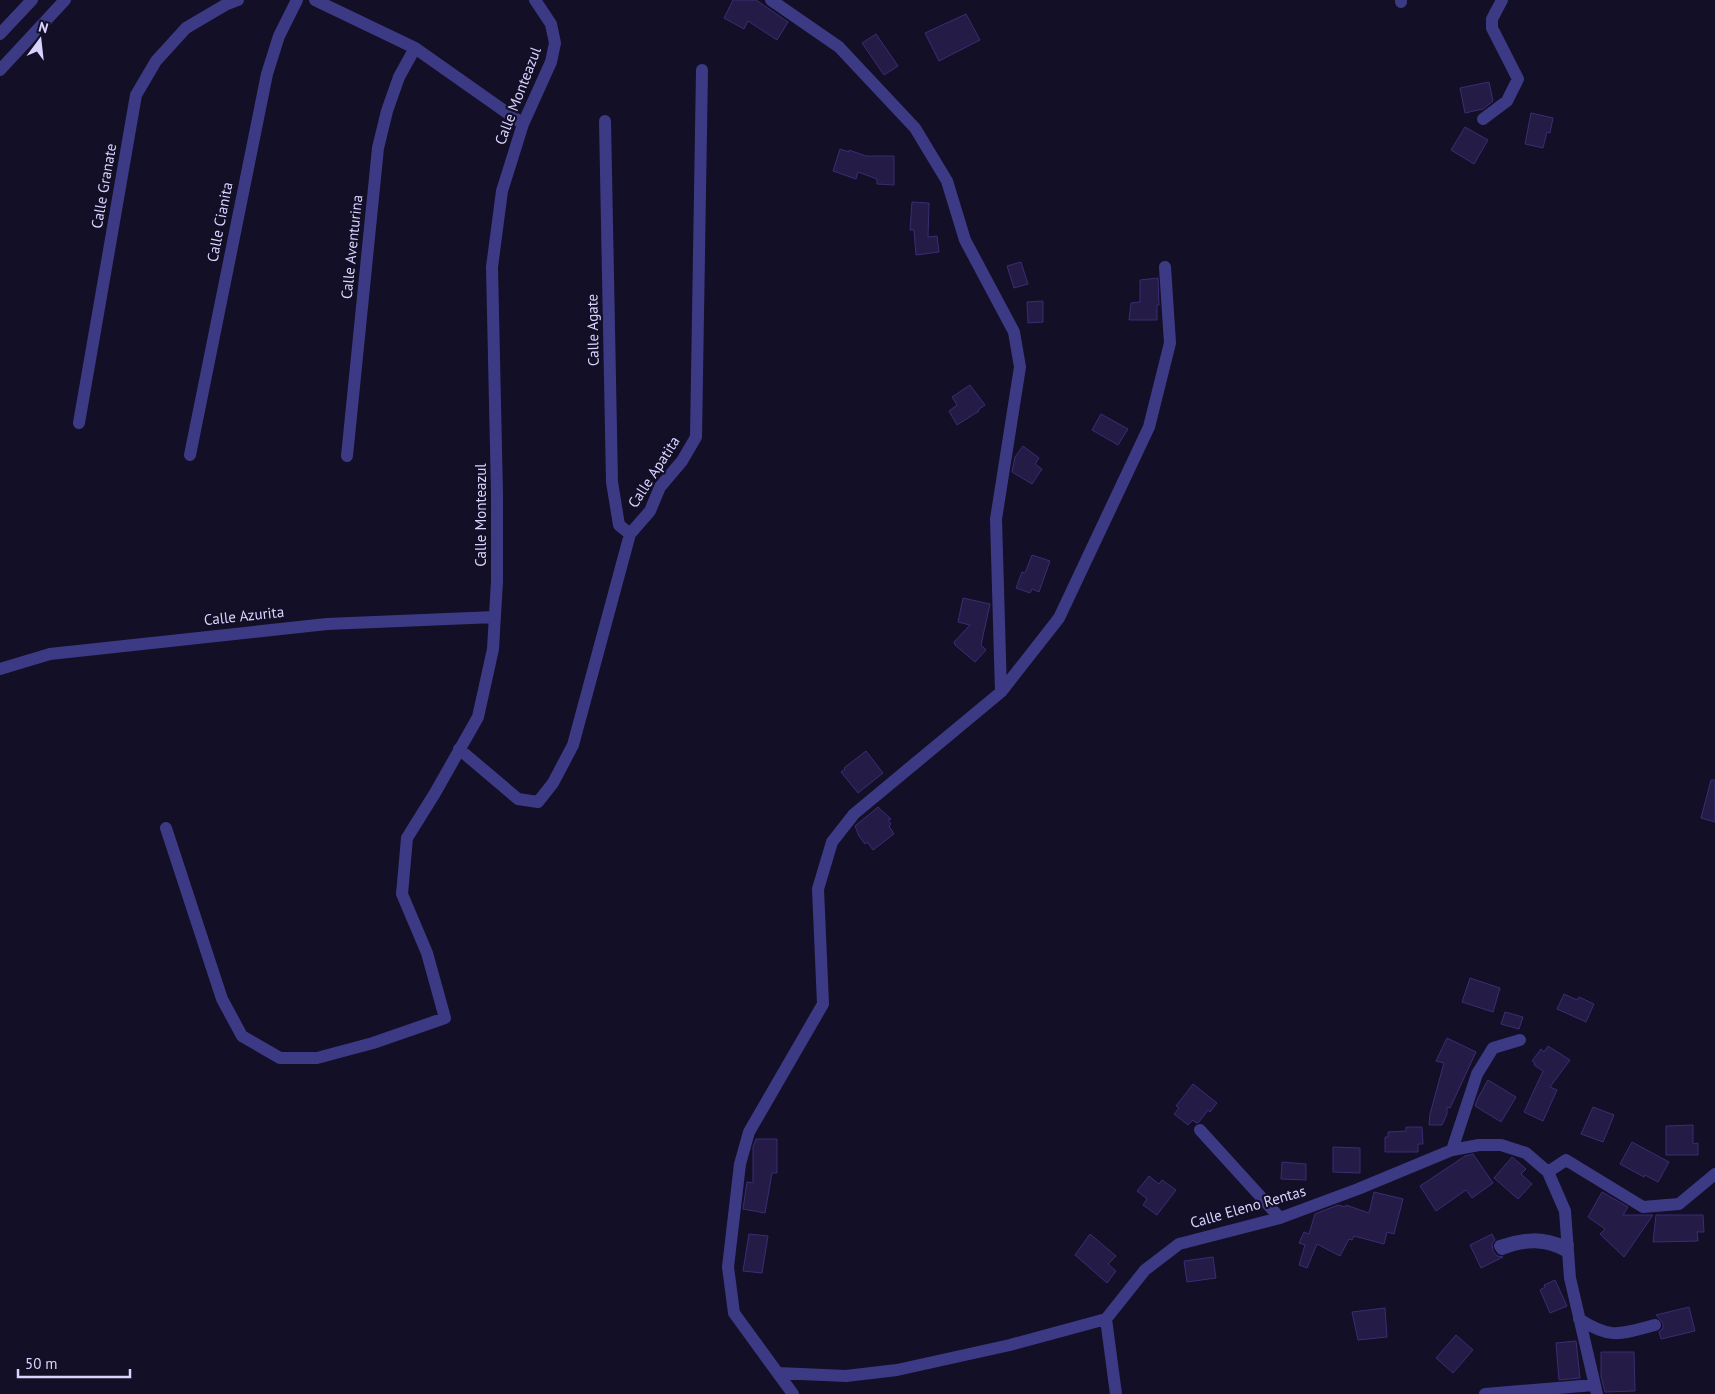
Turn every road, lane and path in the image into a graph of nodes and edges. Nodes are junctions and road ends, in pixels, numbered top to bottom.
1 (32, 0) edge
2 (65, 0) edge
3 (238, 0) edge
4 (297, 0) edge
5 (315, 0) edge
6 (535, 0) edge
7 (771, 0) edge
8 (1502, 0) edge
9 (0, 34) edge
10 (415, 48) junction
11 (0, 70) edge
12 (702, 70) dead end
13 (1483, 119) dead end
14 (605, 121) dead end
15 (523, 124) junction
16 (1165, 267) dead end
17 (79, 423) dead end
18 (190, 456) dead end
19 (347, 456) dead end
20 (630, 534) junction
21 (495, 617) junction
22 (0, 669) edge
23 (1000, 692) junction
24 (459, 749) junction
25 (166, 828) dead end
26 (1520, 1040) dead end
27 (1200, 1130) dead end
28 (1452, 1150) junction
29 (1548, 1172) junction
30 (1715, 1174) edge
31 (1280, 1218) junction
32 (1106, 1319) junction
33 (1579, 1319) junction
34 (1655, 1325) dead end
35 (778, 1374) junction
36 (1595, 1390) edge
37 (793, 1394) edge
38 (1116, 1394) edge
39 (1485, 1394) edge

1 - 9 street
2 - 11 street
3 - 17 street, Calle Granate
4 - 18 street, Calle Cianita
5 - 10 street
6 - 15 street, Calle Monteazul
7 - 23 street
8 - 13 street
10 - 15 street
10 - 19 street, Calle Aventurina
12 - 20 street, Calle Apatita
14 - 20 street, Calle Agate
15 - 21 street, Calle Monteazul
16 - 23 street
20 - 24 street, Calle Apatita
21 - 22 street, Calle Azurita
21 - 24 street, Calle Monteazul
23 - 35 street
24 - 25 street, Calle Monteazul
26 - 28 street
27 - 31 street
28 - 29 street, Calle Eleno Rentas
28 - 31 street, Calle Eleno Rentas
29 - 30 street
29 - 33 street, Calle Eleno Rentas
31 - 32 street, Calle Eleno Rentas
32 - 35 street
32 - 38 street
33 - 34 street
33 - 36 street, Calle Eleno Rentas
35 - 37 street
36 - 39 street

